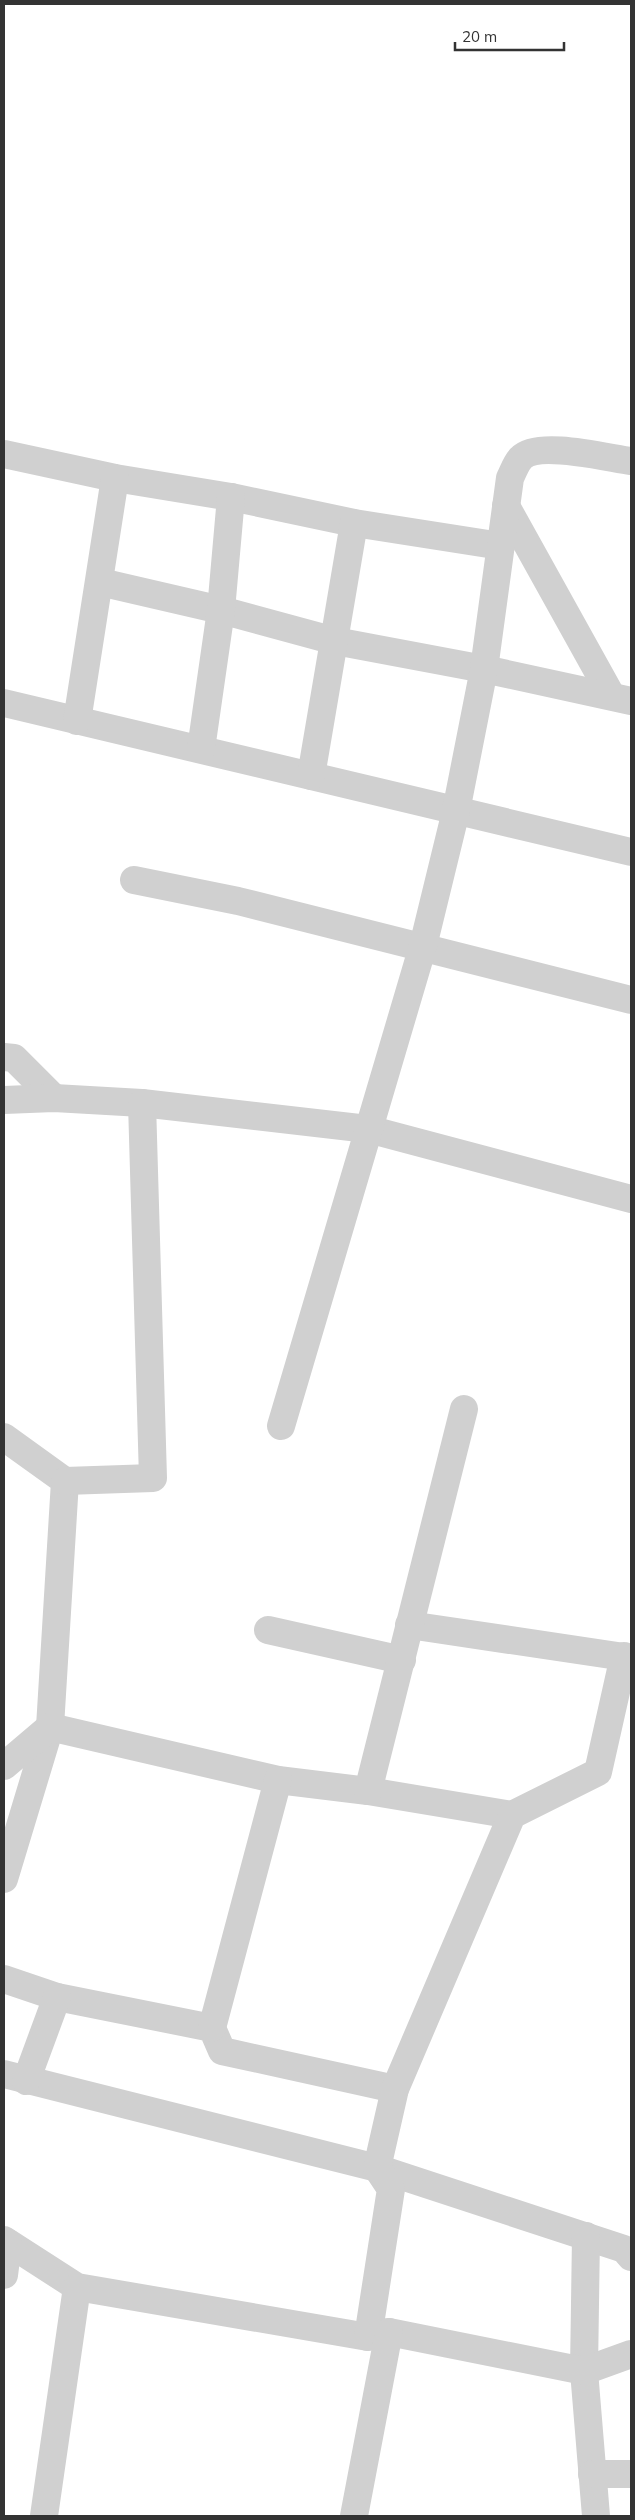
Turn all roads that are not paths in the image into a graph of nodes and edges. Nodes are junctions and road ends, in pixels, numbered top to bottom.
1 (4, 454) edge
2 (631, 461) edge
3 (115, 478) junction
4 (231, 497) junction
5 (506, 506) junction
6 (354, 523) junction
7 (501, 546) junction
8 (100, 582) junction
9 (221, 610) junction
10 (334, 641) junction
11 (484, 669) junction
12 (621, 698) edge
13 (4, 702) edge
14 (77, 721) junction
15 (201, 749) junction
16 (311, 776) junction
17 (456, 811) junction
18 (631, 852) edge
19 (134, 880) dead end
20 (423, 946) junction
21 (631, 1000) edge
22 (4, 1057) edge
23 (54, 1098) junction
24 (4, 1100) edge
25 (142, 1103) junction
26 (368, 1129) junction
27 (631, 1199) edge
28 (464, 1409) dead end
29 (281, 1426) dead end
30 (4, 1437) edge
31 (65, 1482) junction
32 (409, 1626) junction
33 (268, 1630) dead end
34 (628, 1657) edge
35 (402, 1660) junction
36 (50, 1727) junction
37 (4, 1766) edge
38 (278, 1780) junction
39 (368, 1791) junction
40 (512, 1815) junction
41 (4, 1879) edge
42 (4, 1979) edge
43 (57, 1997) junction
44 (212, 2028) junction
45 (15, 2078) edge
46 (395, 2089) junction
47 (377, 2168) junction
48 (586, 2236) junction
49 (6, 2242) edge
50 (629, 2245) edge
51 (4, 2275) edge
52 (77, 2287) junction
53 (378, 2335) junction
54 (631, 2354) edge
55 (584, 2371) junction
56 (592, 2474) junction
57 (631, 2474) edge
58 (44, 2516) edge
59 (354, 2516) edge
60 (596, 2516) edge

1 - 3 street
2 - 5 street
3 - 4 street
3 - 8 street
4 - 6 street
4 - 9 street
5 - 7 street
5 - 12 street
6 - 7 street
6 - 10 street
7 - 11 street
8 - 9 street
8 - 14 street
9 - 10 street
9 - 15 street
10 - 11 street
10 - 16 street
11 - 12 street
11 - 17 street
13 - 14 street
14 - 15 street
15 - 16 street
16 - 17 street
17 - 18 street
17 - 20 street
19 - 20 street
20 - 21 street
20 - 26 street
22 - 23 street
23 - 24 street
23 - 25 street
25 - 26 street
25 - 31 street
26 - 27 street
26 - 29 street
28 - 32 street
30 - 31 street
31 - 36 street
32 - 34 street
32 - 35 street
33 - 35 street
34 - 40 street
35 - 39 street
36 - 37 street
36 - 38 street
36 - 41 street
38 - 39 street
38 - 44 street
39 - 40 street
40 - 46 street
42 - 43 street
43 - 44 street
43 - 45 street
44 - 46 street
45 - 47 street
46 - 47 street
47 - 48 street
47 - 53 street
48 - 50 street
48 - 55 street
49 - 51 street
49 - 52 street
52 - 53 street
52 - 58 street
53 - 55 street
53 - 59 street
54 - 55 street
55 - 56 street
56 - 57 street
56 - 60 street

